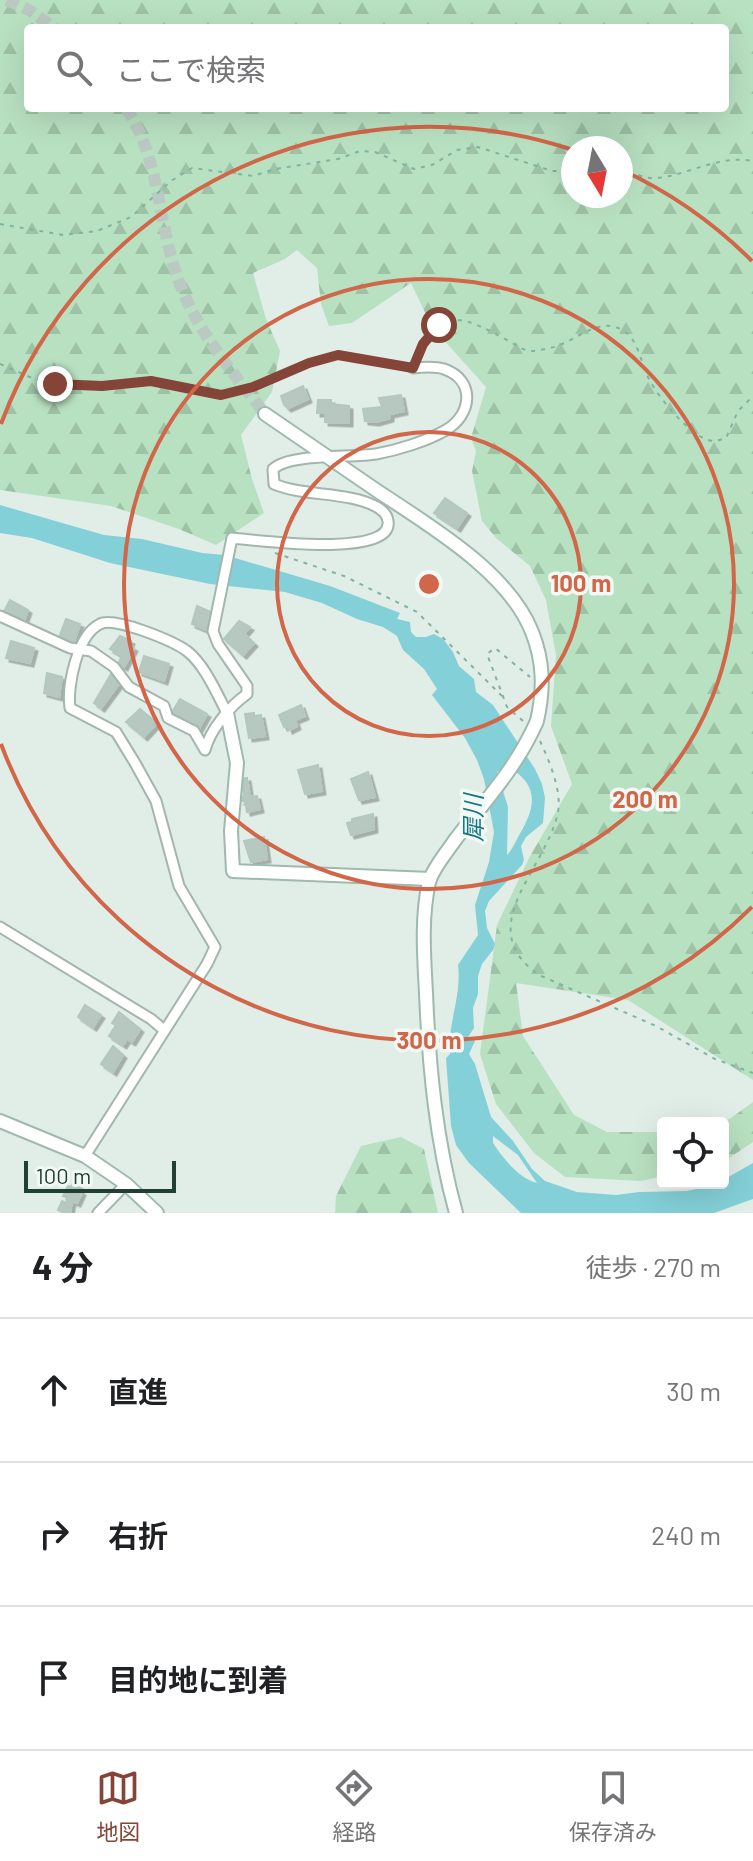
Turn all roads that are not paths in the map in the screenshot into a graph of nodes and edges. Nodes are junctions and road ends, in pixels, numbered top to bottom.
1 (413, 368) road end
2 (265, 414) tunnel mouth
3 (329, 458) junction
4 (0, 616) edge
5 (79, 650) junction
6 (227, 713) junction
7 (430, 879) junction
8 (0, 927) edge
9 (164, 1030) junction
10 (0, 1121) edge
11 (85, 1156) junction
12 (126, 1184) junction
13 (98, 1213) edge
14 (157, 1213) edge
15 (456, 1213) edge

1 - 3 street
2 - 3 street
3 - 6 street
3 - 7 street, bridge
4 - 5 street
5 - 6 street
5 - 6 street
5 - 9 street
6 - 7 street
7 - 15 street
8 - 9 street
9 - 11 street
10 - 11 street
11 - 12 street
12 - 13 street
12 - 14 street

